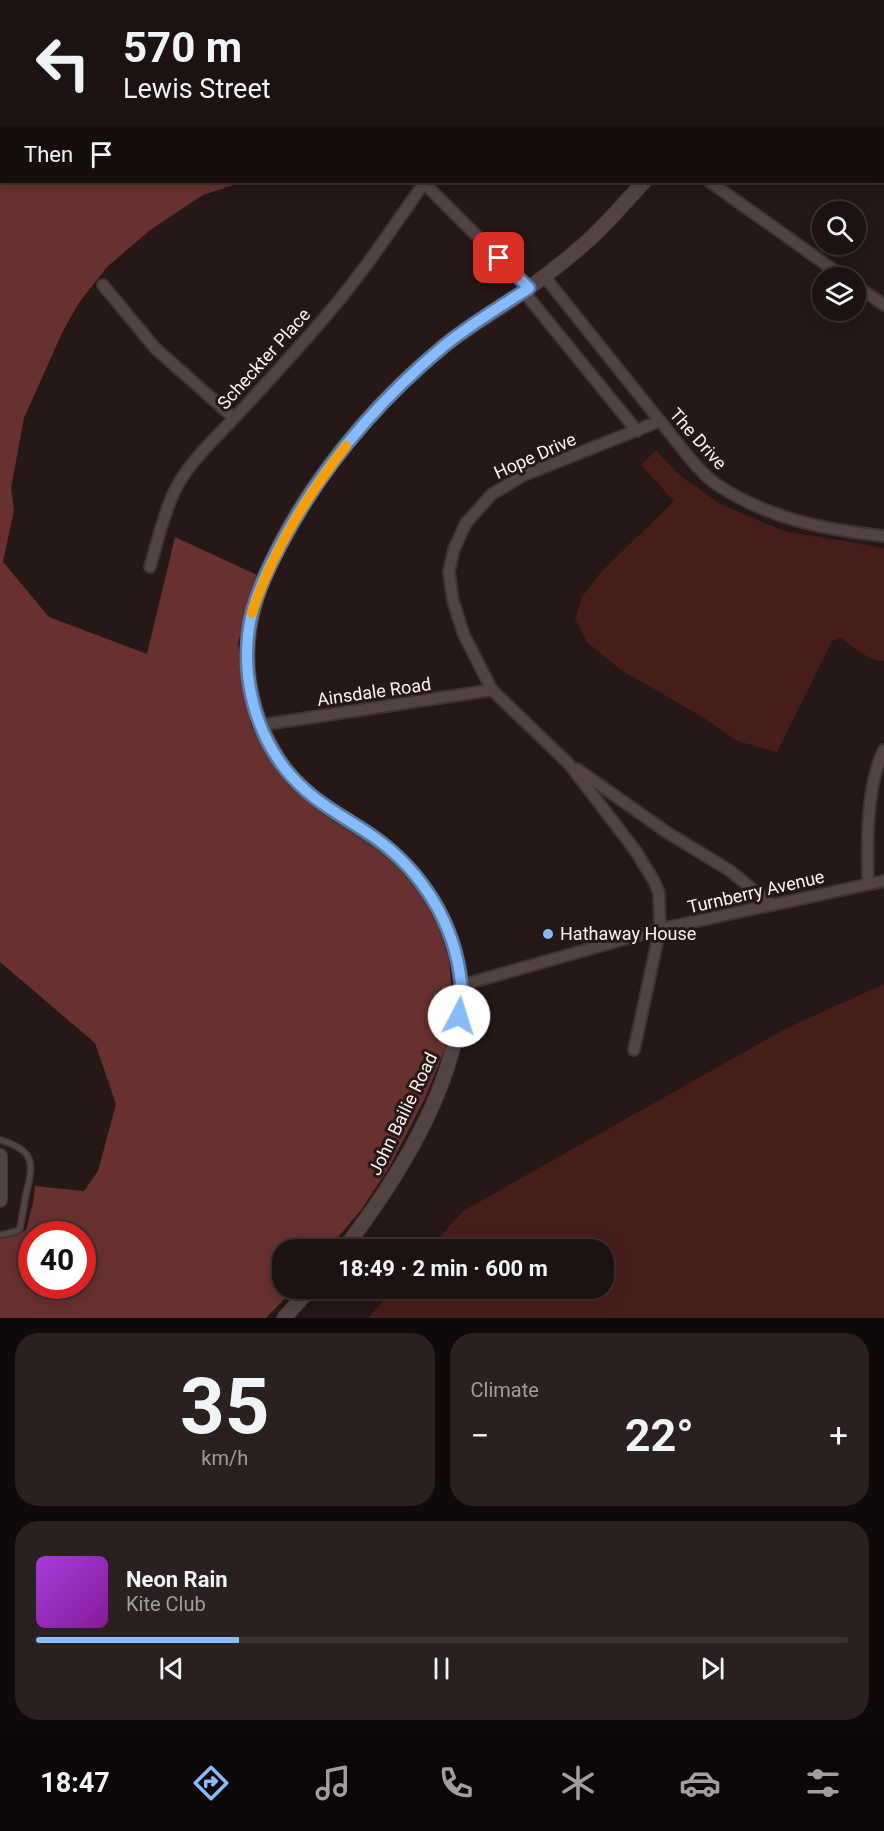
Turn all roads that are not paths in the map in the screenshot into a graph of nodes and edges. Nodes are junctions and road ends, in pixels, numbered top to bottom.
1 (423, 183) edge
2 (425, 183) edge
3 (643, 183) edge
4 (711, 183) edge
5 (830, 267) edge
6 (544, 276) junction
7 (103, 285) dead end
8 (527, 290) junction
9 (866, 293) edge
10 (884, 305) edge
11 (234, 418) junction
12 (660, 421) junction
13 (637, 430) junction
14 (884, 536) edge
15 (150, 567) dead end
16 (492, 690) junction
17 (261, 725) junction
18 (884, 750) edge
19 (569, 764) junction
20 (884, 881) edge
21 (868, 884) junction
22 (772, 905) junction
23 (660, 929) junction
24 (462, 985) junction
25 (634, 1050) dead end
26 (0, 1140) edge
27 (0, 1156) edge
28 (0, 1200) edge
29 (0, 1235) edge
30 (351, 1239) edge
31 (300, 1299) edge
32 (284, 1318) edge

1 - 11 street, Scheckter Place
2 - 8 street
3 - 6 street, John Bailie Road
4 - 5 street
6 - 8 street, John Bailie Road
6 - 12 street, The Drive
7 - 11 street
8 - 13 street
8 - 17 street, John Bailie Road
9 - 10 street
11 - 15 street, Scheckter Place
12 - 13 street, Hope Drive
12 - 14 street, The Drive
13 - 16 street, Hope Drive
16 - 17 street, Ainsdale Road
16 - 19 street, Hope Drive
17 - 24 street, John Bailie Road
18 - 21 street
19 - 22 street, Hope Drive
19 - 23 street, Hope Drive
20 - 21 street, Turnberry Avenue
21 - 22 street, Turnberry Avenue
22 - 23 street, Turnberry Avenue
23 - 24 street, Turnberry Avenue
23 - 25 street, Hope Drive
24 - 30 street, John Bailie Road
26 - 29 lane
27 - 28 street
31 - 32 street

